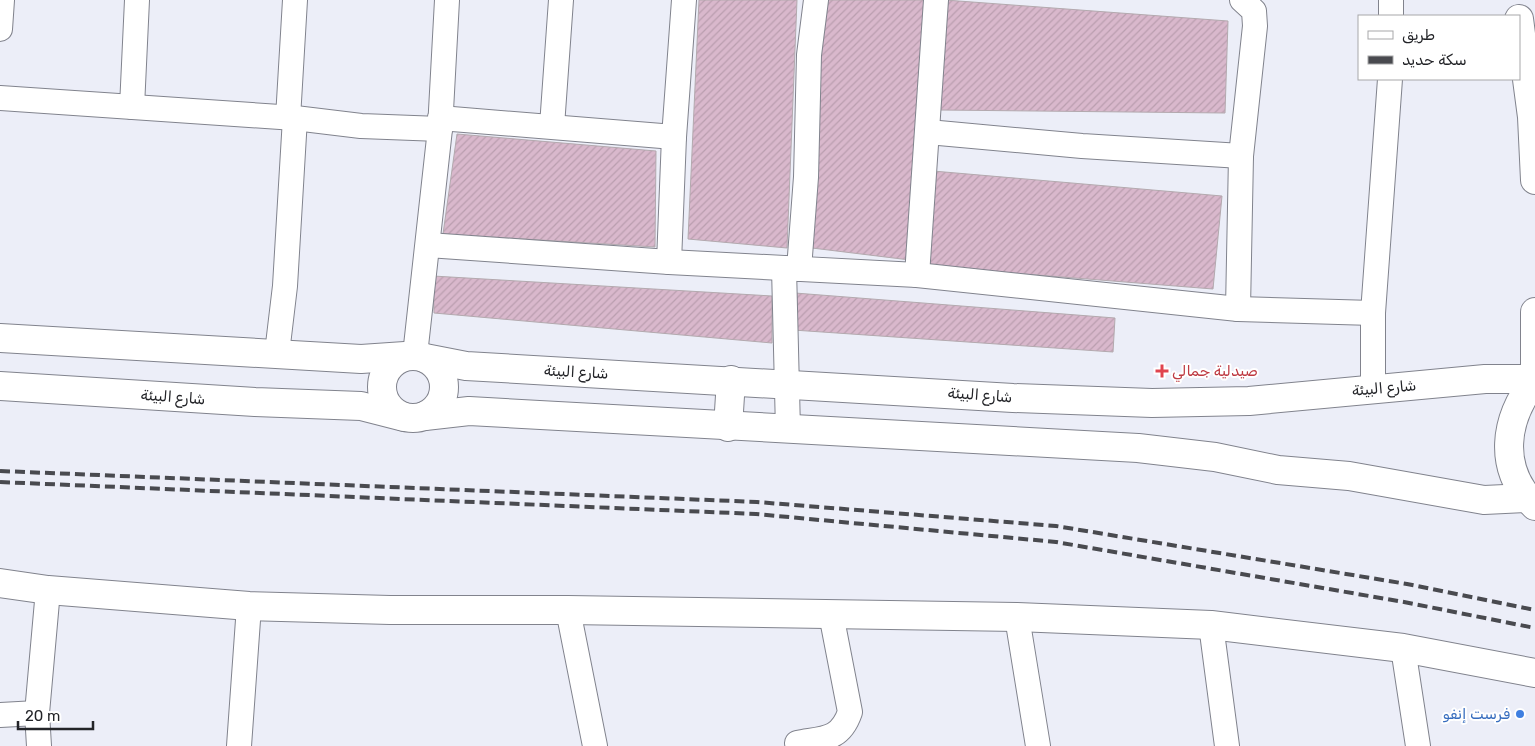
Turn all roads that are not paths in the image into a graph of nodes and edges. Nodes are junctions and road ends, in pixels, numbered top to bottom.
1 (2, 0) edge
2 (138, 0) edge
3 (295, 0) edge
4 (447, 0) edge
5 (561, 0) edge
6 (684, 0) edge
7 (816, 0) edge
8 (936, 0) edge
9 (1242, 0) edge
10 (1391, 0) edge
11 (1516, 0) edge
12 (1391, 15) edge
13 (1518, 15) edge
14 (0, 29) edge
15 (1520, 32) edge
16 (1390, 80) edge
17 (0, 98) edge
18 (132, 107) junction
19 (292, 118) junction
20 (440, 123) junction
21 (552, 126) junction
22 (928, 132) junction
23 (674, 137) junction
24 (1241, 156) junction
25 (1535, 180) edge
26 (428, 245) junction
27 (669, 262) junction
28 (791, 269) junction
29 (917, 275) junction
30 (1238, 309) junction
31 (1535, 312) edge
32 (1373, 313) junction
33 (0, 338) edge
34 (278, 353) junction
35 (415, 357) junction
36 (1535, 375) edge
37 (731, 380) junction
38 (1535, 380) edge
39 (787, 383) junction
40 (0, 386) edge
41 (1373, 388) junction
42 (414, 417) junction
43 (728, 427) junction
44 (788, 430) junction
45 (1531, 502) edge
46 (0, 583) edge
47 (48, 590) junction
48 (249, 606) junction
49 (568, 610) junction
50 (831, 614) junction
51 (1017, 617) junction
52 (1212, 625) junction
53 (1403, 648) junction
54 (1535, 673) edge
55 (37, 713) junction
56 (0, 715) edge
57 (797, 743) dead end
58 (39, 746) edge
59 (239, 746) edge
60 (595, 746) edge
61 (1038, 746) edge
62 (1227, 746) edge
63 (1418, 746) edge

1 - 14 street
2 - 18 street
3 - 19 street
4 - 20 street
5 - 21 street
6 - 23 street
7 - 28 street
8 - 22 street
9 - 24 street
10 - 12 street
11 - 13 main road
15 - 25 main road
16 - 32 street
17 - 18 street
18 - 19 street
19 - 20 street
19 - 34 street
20 - 21 street
20 - 26 street
21 - 23 street
22 - 24 street
22 - 29 street
23 - 27 street
24 - 30 street
26 - 27 street
26 - 35 street
27 - 28 street
28 - 29 street
28 - 39 street
29 - 30 street
30 - 32 street
31 - 36 main road
32 - 41 street
33 - 34 main road, شارع البيئة
34 - 35 main road, شارع البيئة
35 - 37 main road, شارع البيئة
35 - 42 main road
35 - 42 main road
37 - 39 main road, شارع البيئة
37 - 43 main road
38 - 41 main road, شارع البيئة
38 - 45 main road
39 - 41 main road, شارع البيئة
39 - 44 street
40 - 42 main road, شارع البيئة
42 - 43 main road, شارع البيئة
43 - 44 main road, شارع البيئة
44 - 45 main road, شارع البيئة
46 - 47 main road
47 - 48 main road
47 - 55 street
48 - 49 main road
48 - 59 street
49 - 50 main road
49 - 60 street
50 - 51 main road
50 - 57 street
51 - 52 main road
51 - 61 street
52 - 53 main road
52 - 62 street
53 - 54 main road
53 - 63 street
55 - 56 street
55 - 58 street

